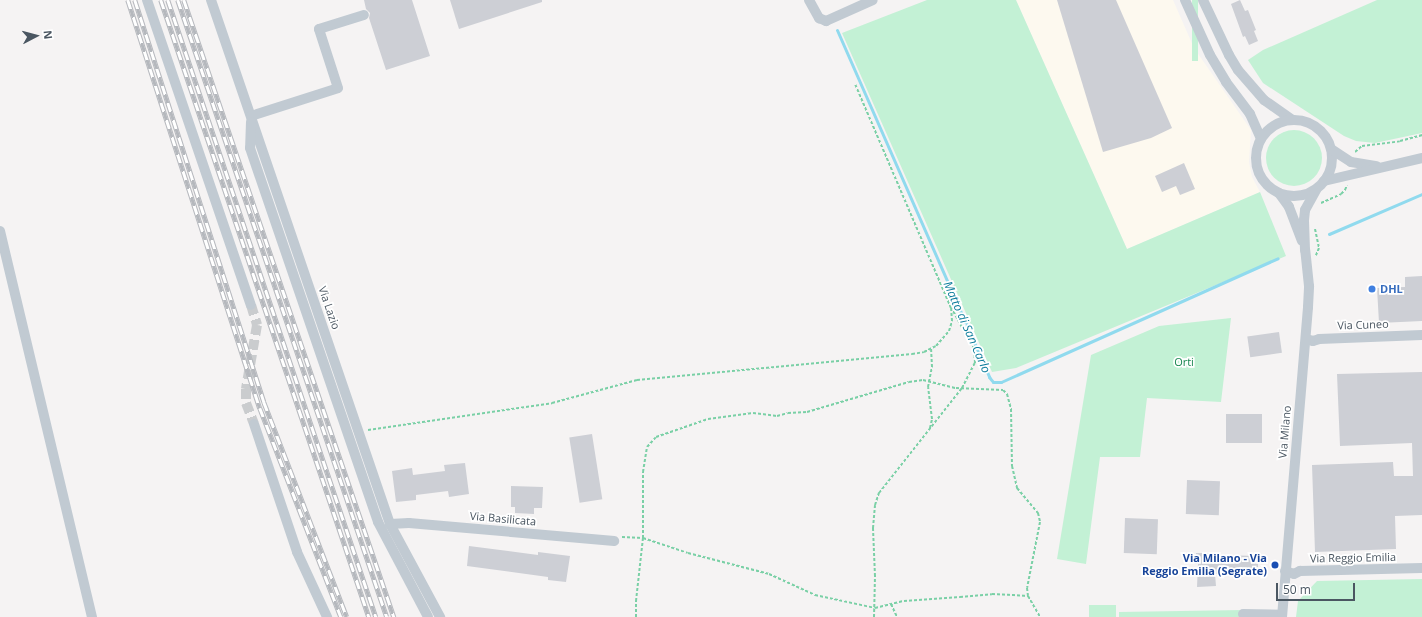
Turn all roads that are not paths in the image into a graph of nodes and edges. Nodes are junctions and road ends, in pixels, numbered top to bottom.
1 (147, 0) edge
2 (211, 0) edge
3 (809, 0) edge
4 (873, 0) edge
5 (1186, 0) edge
6 (1203, 0) edge
7 (364, 15) dead end
8 (251, 116) junction
9 (1293, 120) junction
10 (1261, 139) junction
11 (1331, 149) junction
12 (1422, 158) edge
13 (1382, 167) junction
14 (1324, 181) junction
15 (1316, 190) junction
16 (1279, 193) junction
17 (0, 231) edge
18 (1305, 250) junction
19 (251, 305) tunnel mouth
20 (1422, 335) edge
21 (1306, 339) junction
22 (254, 424) tunnel mouth
23 (390, 524) junction
24 (614, 541) road end
25 (1422, 568) edge
26 (1285, 571) junction
27 (1243, 614) dead end
28 (1282, 616) edge
29 (92, 617) edge
30 (327, 617) edge
31 (428, 617) edge
32 (440, 617) edge

1 - 19 street
2 - 8 street, Via Lazio
3 - 4 street
5 - 10 street
6 - 9 street
7 - 8 street
8 - 23 street, Via Lazio
8 - 31 street
9 - 10 street
9 - 11 street
10 - 16 street
11 - 13 street
11 - 14 street
12 - 13 street
13 - 14 street
14 - 15 street
15 - 16 street
15 - 18 street, Via Milano
16 - 18 street, Via Milano
17 - 29 street
18 - 21 street, Via Milano
20 - 21 street, Via Cuneo
21 - 26 street, Via Milano
22 - 30 street
23 - 24 street, Via Basilicata
23 - 32 street, Via Lazio
25 - 26 street, Via Reggio Emilia
26 - 28 street, Via Milano
27 - 28 street

